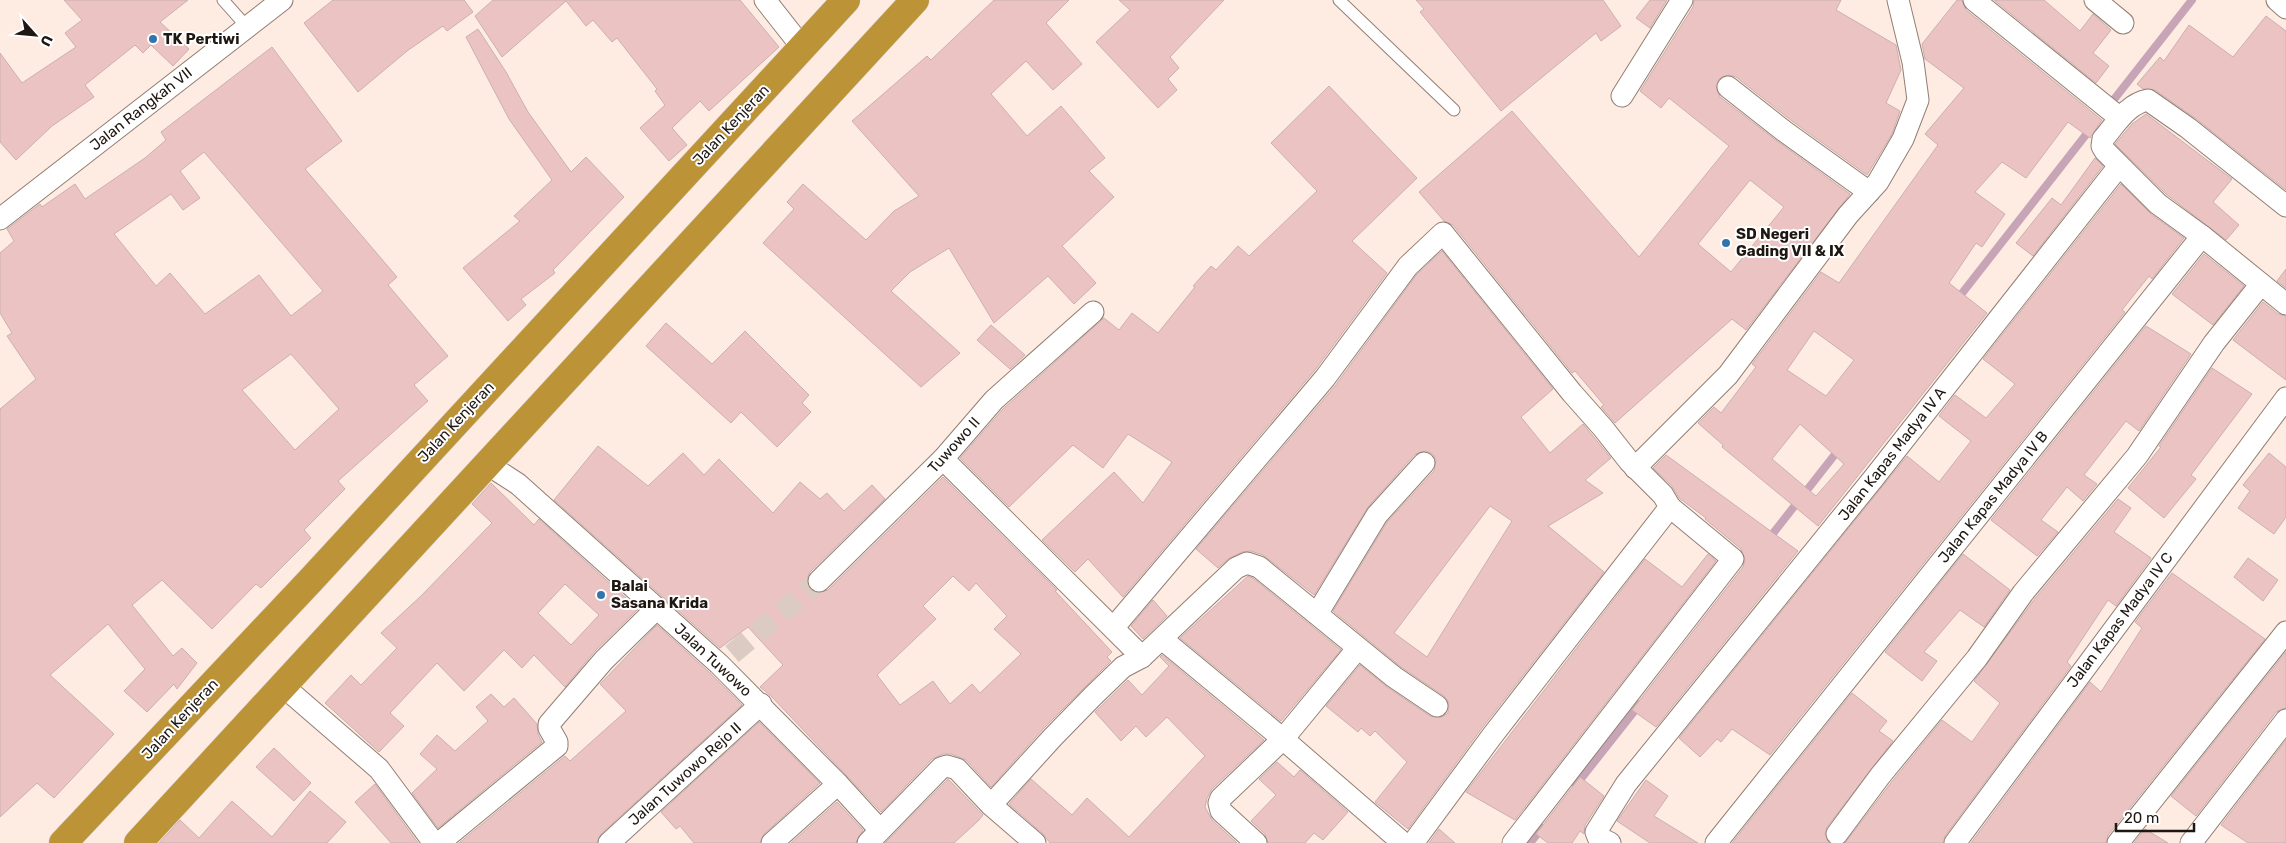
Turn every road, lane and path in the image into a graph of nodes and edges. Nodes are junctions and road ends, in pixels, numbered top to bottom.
1 (223, 0) edge
2 (282, 0) edge
3 (765, 0) edge
4 (846, 0) edge
5 (915, 0) edge
6 (1339, 0) edge
7 (1682, 0) edge
8 (1898, 0) edge
9 (1974, 0) edge
10 (2095, 0) edge
11 (2277, 0) edge
12 (2286, 8) edge
13 (2123, 23) dead end
14 (247, 27) junction
15 (802, 48) junction
16 (1728, 87) dead end
17 (1622, 96) dead end
18 (1454, 110) dead end
19 (2114, 113) junction
20 (2119, 166) junction
21 (1869, 192) junction
22 (2286, 206) edge
23 (0, 219) edge
24 (2202, 236) junction
25 (2261, 284) junction
26 (2286, 304) edge
27 (1093, 312) dead end
28 (2286, 398) edge
29 (943, 459) junction
30 (1424, 463) dead end
31 (487, 464) junction
32 (1635, 468) junction
33 (1670, 507) junction
34 (819, 581) tunnel mouth
35 (657, 608) junction
36 (1317, 614) junction
37 (1114, 627) junction
38 (2286, 632) edge
39 (1162, 639) junction
40 (1358, 648) junction
41 (1142, 657) junction
42 (283, 686) junction
43 (761, 704) junction
44 (1437, 706) dead end
45 (2286, 720) edge
46 (1283, 739) junction
47 (838, 784) junction
48 (991, 805) junction
49 (1837, 834) dead end
50 (1604, 836) edge
51 (874, 837) edge
52 (63, 843) edge
53 (138, 843) edge
54 (434, 843) edge
55 (439, 843) edge
56 (609, 843) edge
57 (772, 843) edge
58 (1035, 843) edge
59 (1256, 843) edge
60 (1403, 843) edge
61 (1413, 843) edge
62 (1513, 843) edge
63 (1716, 843) edge
64 (1955, 843) edge
65 (2118, 843) edge
66 (2191, 843) edge

1 - 14 lane
2 - 14 street, Jalan Rangkah VII
3 - 15 street
4 - 15 highway, Jalan Kenjeran
5 - 31 highway
6 - 18 lane
7 - 17 street
8 - 21 street
9 - 19 street
10 - 13 street
11 - 12 street
14 - 23 street, Jalan Rangkah VII
15 - 52 highway, Jalan Kenjeran
16 - 21 street
19 - 20 street
19 - 22 street
20 - 24 street
20 - 50 street, Jalan Kapas Madya IV A
21 - 32 street
24 - 25 street
24 - 63 street, Jalan Kapas Madya IV B
25 - 26 street
25 - 49 street
27 - 29 street, Tuwowo II
28 - 64 street, Jalan Kapas Madya IV C
29 - 34 street, Tuwowo II
29 - 37 street
30 - 36 street
31 - 35 street, Jalan Tuwowo
31 - 42 highway
32 - 33 street
32 - 37 street
33 - 61 street
33 - 62 street
35 - 43 street, Jalan Tuwowo
35 - 55 street
36 - 39 street
36 - 40 street
37 - 41 street
38 - 65 street
39 - 41 street
39 - 46 street
40 - 44 street
40 - 46 street
41 - 48 street
42 - 53 highway
42 - 54 street
43 - 47 street, Jalan Tuwowo
43 - 56 street, Jalan Tuwowo Rejo II
45 - 66 street
46 - 59 street
46 - 60 street
47 - 51 street, Jalan Tuwowo
47 - 57 street
48 - 51 street
48 - 58 street

